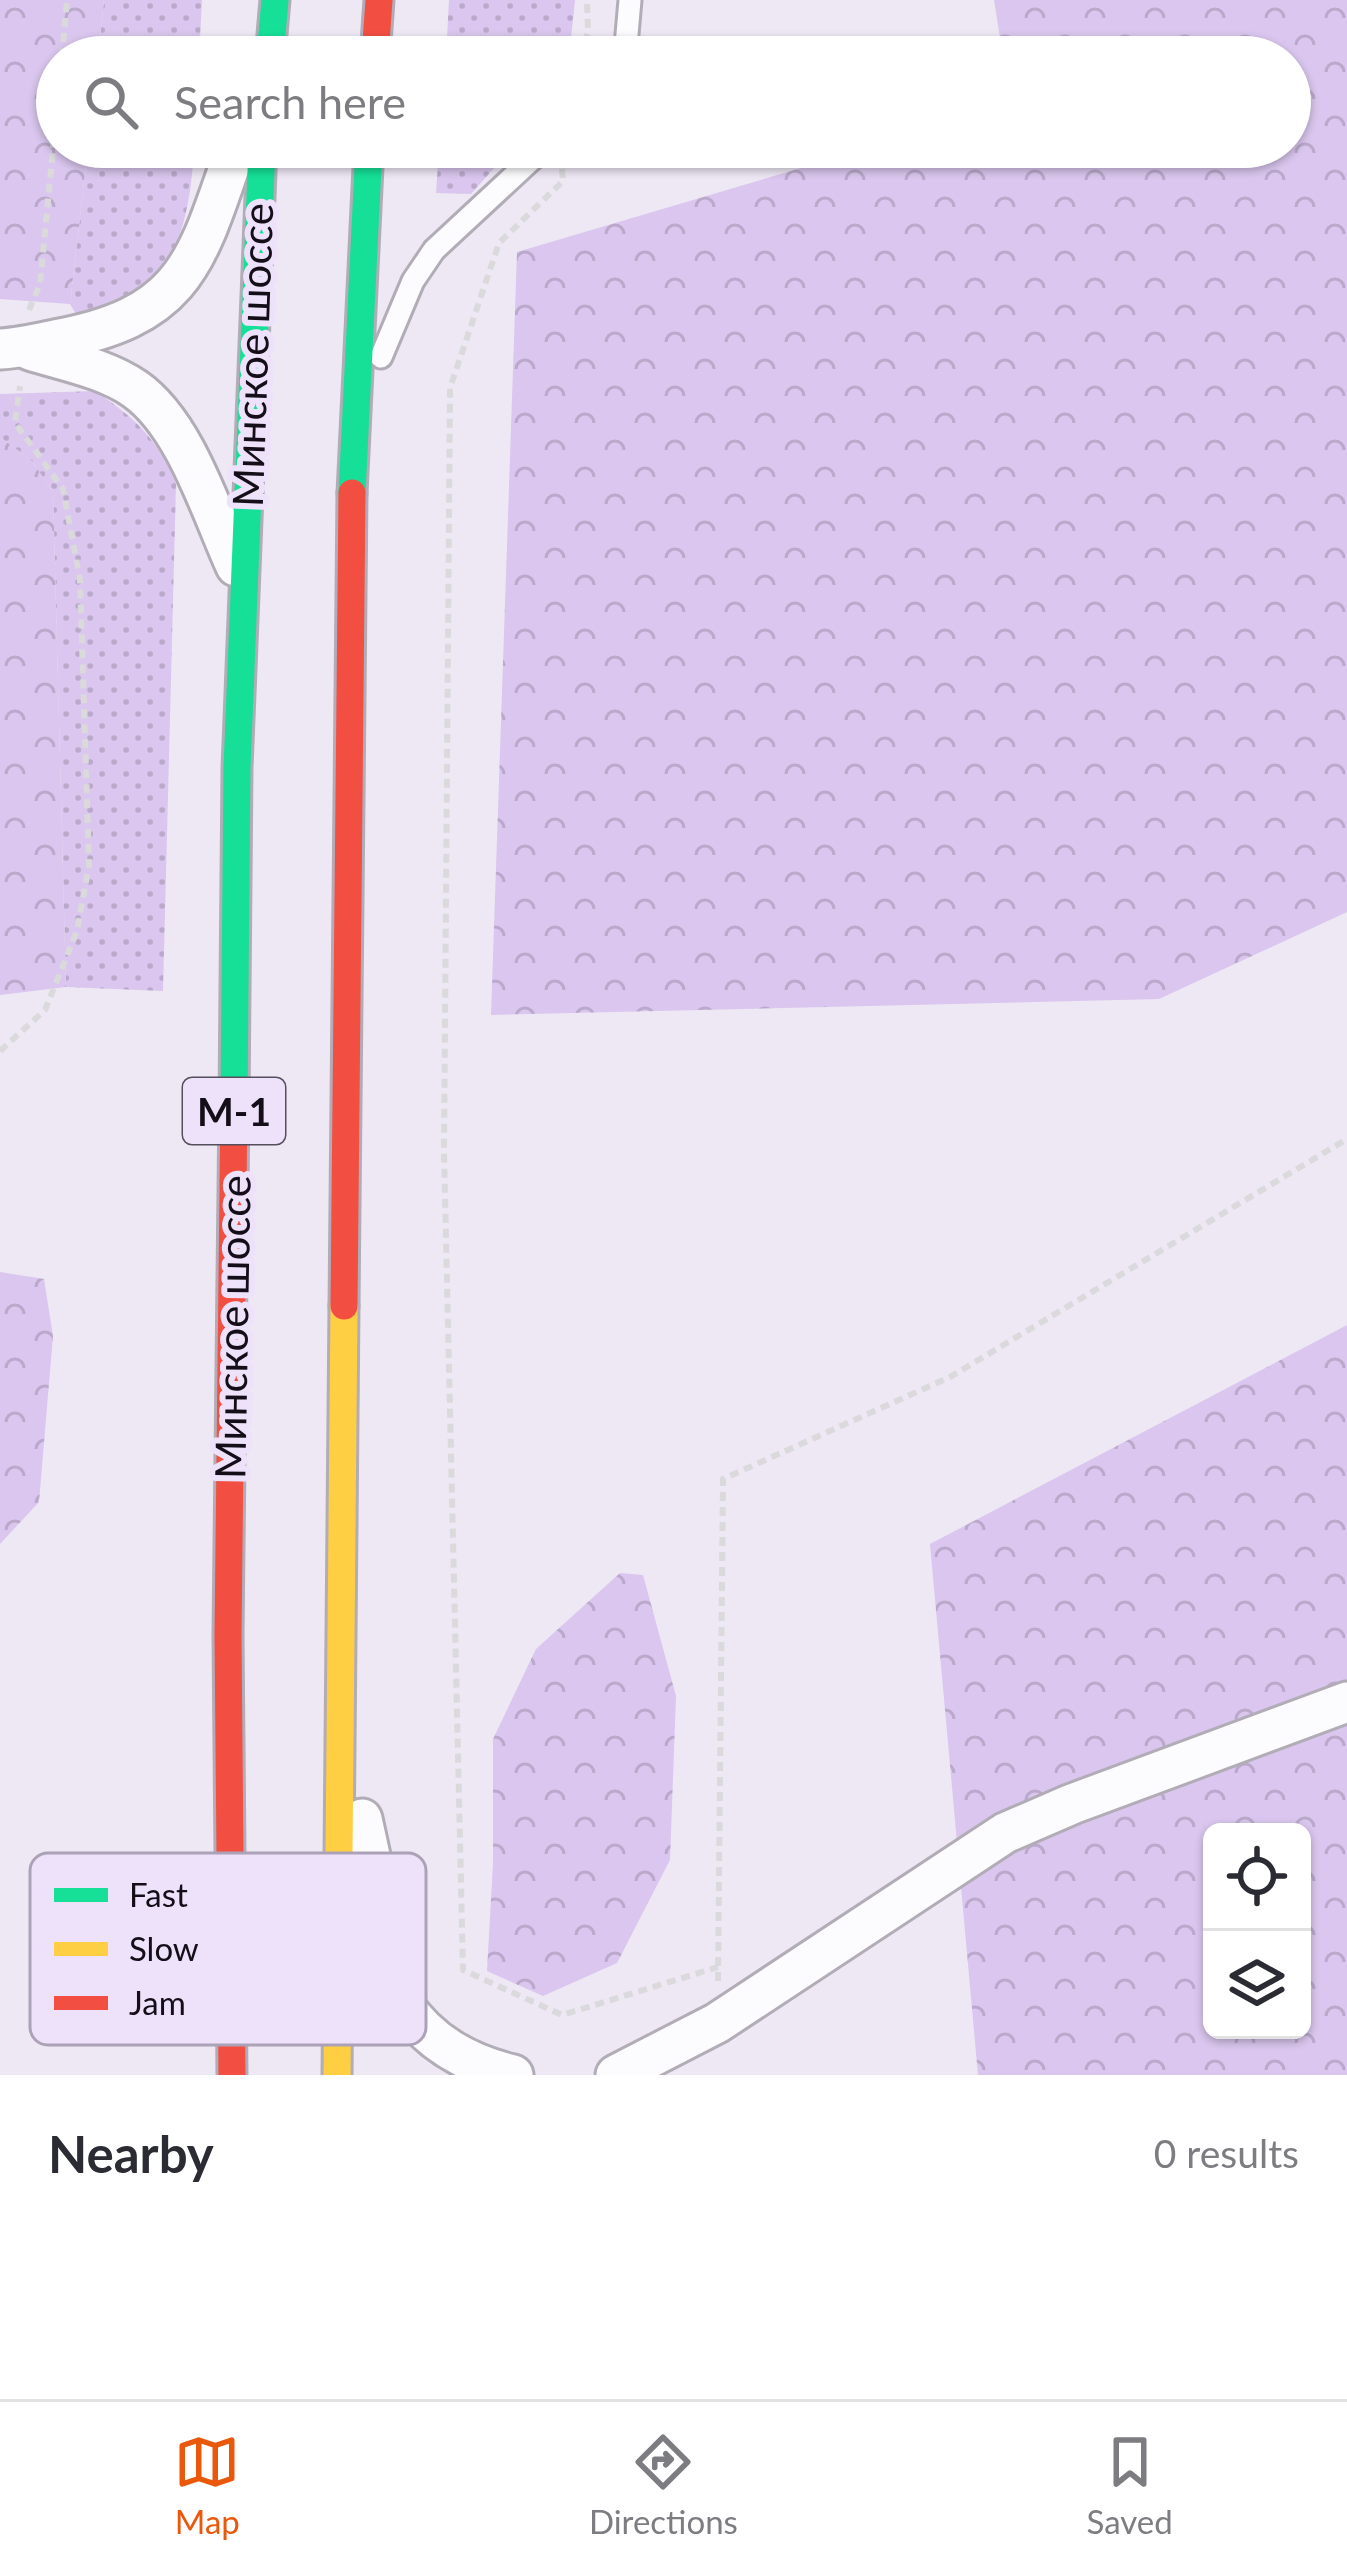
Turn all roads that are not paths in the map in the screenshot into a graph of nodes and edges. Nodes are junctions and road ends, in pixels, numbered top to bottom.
1 (275, 0) edge
2 (379, 0) edge
3 (630, 0) edge
4 (271, 36) edge
5 (376, 36) edge
6 (627, 36) edge
7 (229, 168) edge
8 (261, 168) edge
9 (368, 168) edge
10 (522, 168) edge
11 (12, 348) edge
12 (352, 450) junction
13 (243, 582) junction
14 (1347, 1702) edge
15 (338, 1727) junction
16 (230, 1853) edge
17 (338, 1853) edge
18 (370, 1853) edge
19 (426, 2028) edge
20 (232, 2045) edge
21 (337, 2045) edge
22 (232, 2075) edge
23 (337, 2075) edge
24 (513, 2075) edge
25 (616, 2075) edge

1 - 4 highway
2 - 5 highway
3 - 6 lane
7 - 11 street
8 - 13 highway, Минское шоссе / М-1
9 - 12 highway, М-1
10 - 12 lane
11 - 13 street
12 - 15 highway, М-1
13 - 16 highway, Минское шоссе / М-1
14 - 25 street
15 - 17 highway, М-1
15 - 18 street
19 - 24 street
20 - 22 highway, Минское шоссе / М-1
21 - 23 highway, М-1

